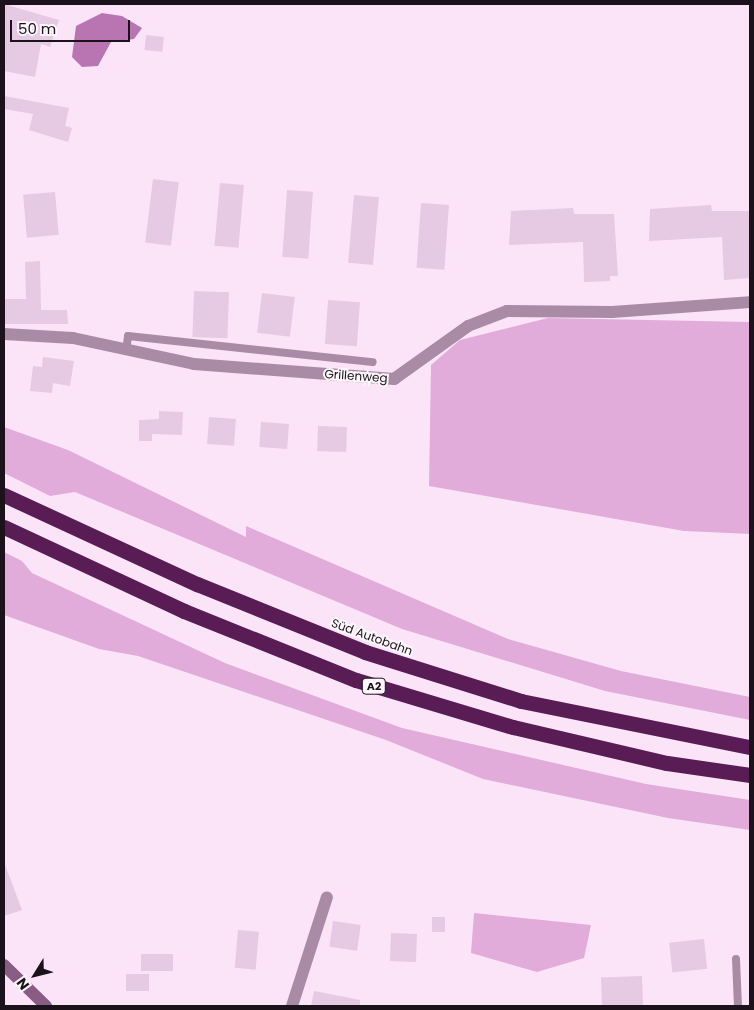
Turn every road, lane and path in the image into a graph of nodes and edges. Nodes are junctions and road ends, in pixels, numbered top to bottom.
1 (750, 302) edge
2 (4, 334) edge
3 (126, 350) junction
4 (373, 362) dead end
5 (4, 495) edge
6 (4, 526) edge
7 (750, 747) edge
8 (750, 775) edge
9 (326, 897) dead end
10 (736, 959) dead end
11 (4, 966) edge
12 (46, 1006) edge
13 (292, 1006) edge
14 (738, 1006) edge

1 - 3 street, Grillenweg
2 - 3 street, Grillenweg
3 - 4 lane
5 - 7 highway, Süd Autobahn / A2
6 - 8 highway, A2
9 - 13 street
10 - 14 lane
11 - 12 main road

